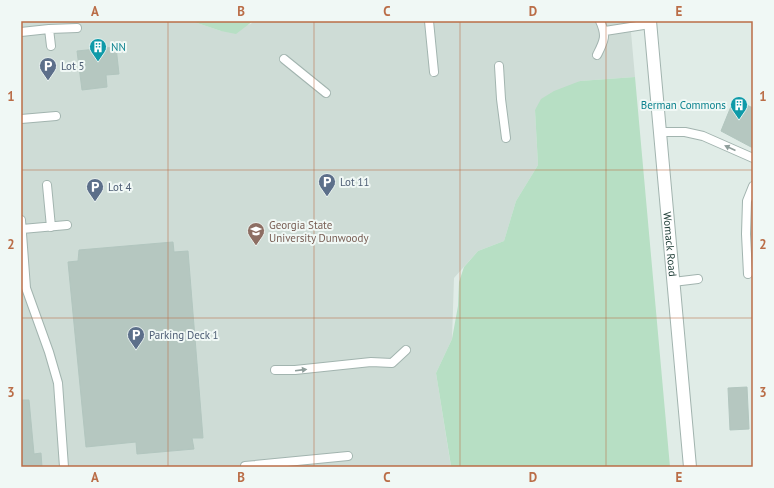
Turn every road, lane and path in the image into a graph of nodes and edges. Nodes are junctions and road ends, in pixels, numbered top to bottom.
1 (429, 21) edge
2 (600, 21) edge
3 (650, 23) edge
4 (77, 28) dead end
5 (49, 29) junction
6 (605, 31) junction
7 (21, 32) edge
8 (50, 46) dead end
9 (597, 55) dead end
10 (284, 59) dead end
11 (499, 66) dead end
12 (434, 72) dead end
13 (326, 93) dead end
14 (56, 116) dead end
15 (21, 119) edge
16 (660, 132) junction
17 (506, 138) dead end
18 (753, 158) edge
19 (47, 185) dead end
20 (753, 186) edge
21 (21, 220) edge
22 (67, 225) dead end
23 (51, 227) junction
24 (22, 229) edge
25 (748, 274) dead end
26 (698, 279) dead end
27 (673, 282) junction
28 (406, 350) dead end
29 (275, 370) dead end
30 (348, 456) dead end
31 (296, 464) edge
32 (245, 466) edge
33 (64, 467) edge
34 (690, 467) edge

1 - 12 lane
2 - 6 lane
3 - 6 lane
3 - 16 street, Womack Road
4 - 5 lane
5 - 7 lane
5 - 8 lane
6 - 9 lane
10 - 13 lane
11 - 17 lane
14 - 15 lane
18 -> 16 lane
16 - 27 street, Womack Road
19 - 23 lane
20 - 25 lane
21 - 24 lane
22 - 23 lane
23 - 24 lane
24 - 33 lane
26 - 27 lane
27 - 34 street, Womack Road
29 -> 28 lane
30 - 31 lane
31 - 32 lane

